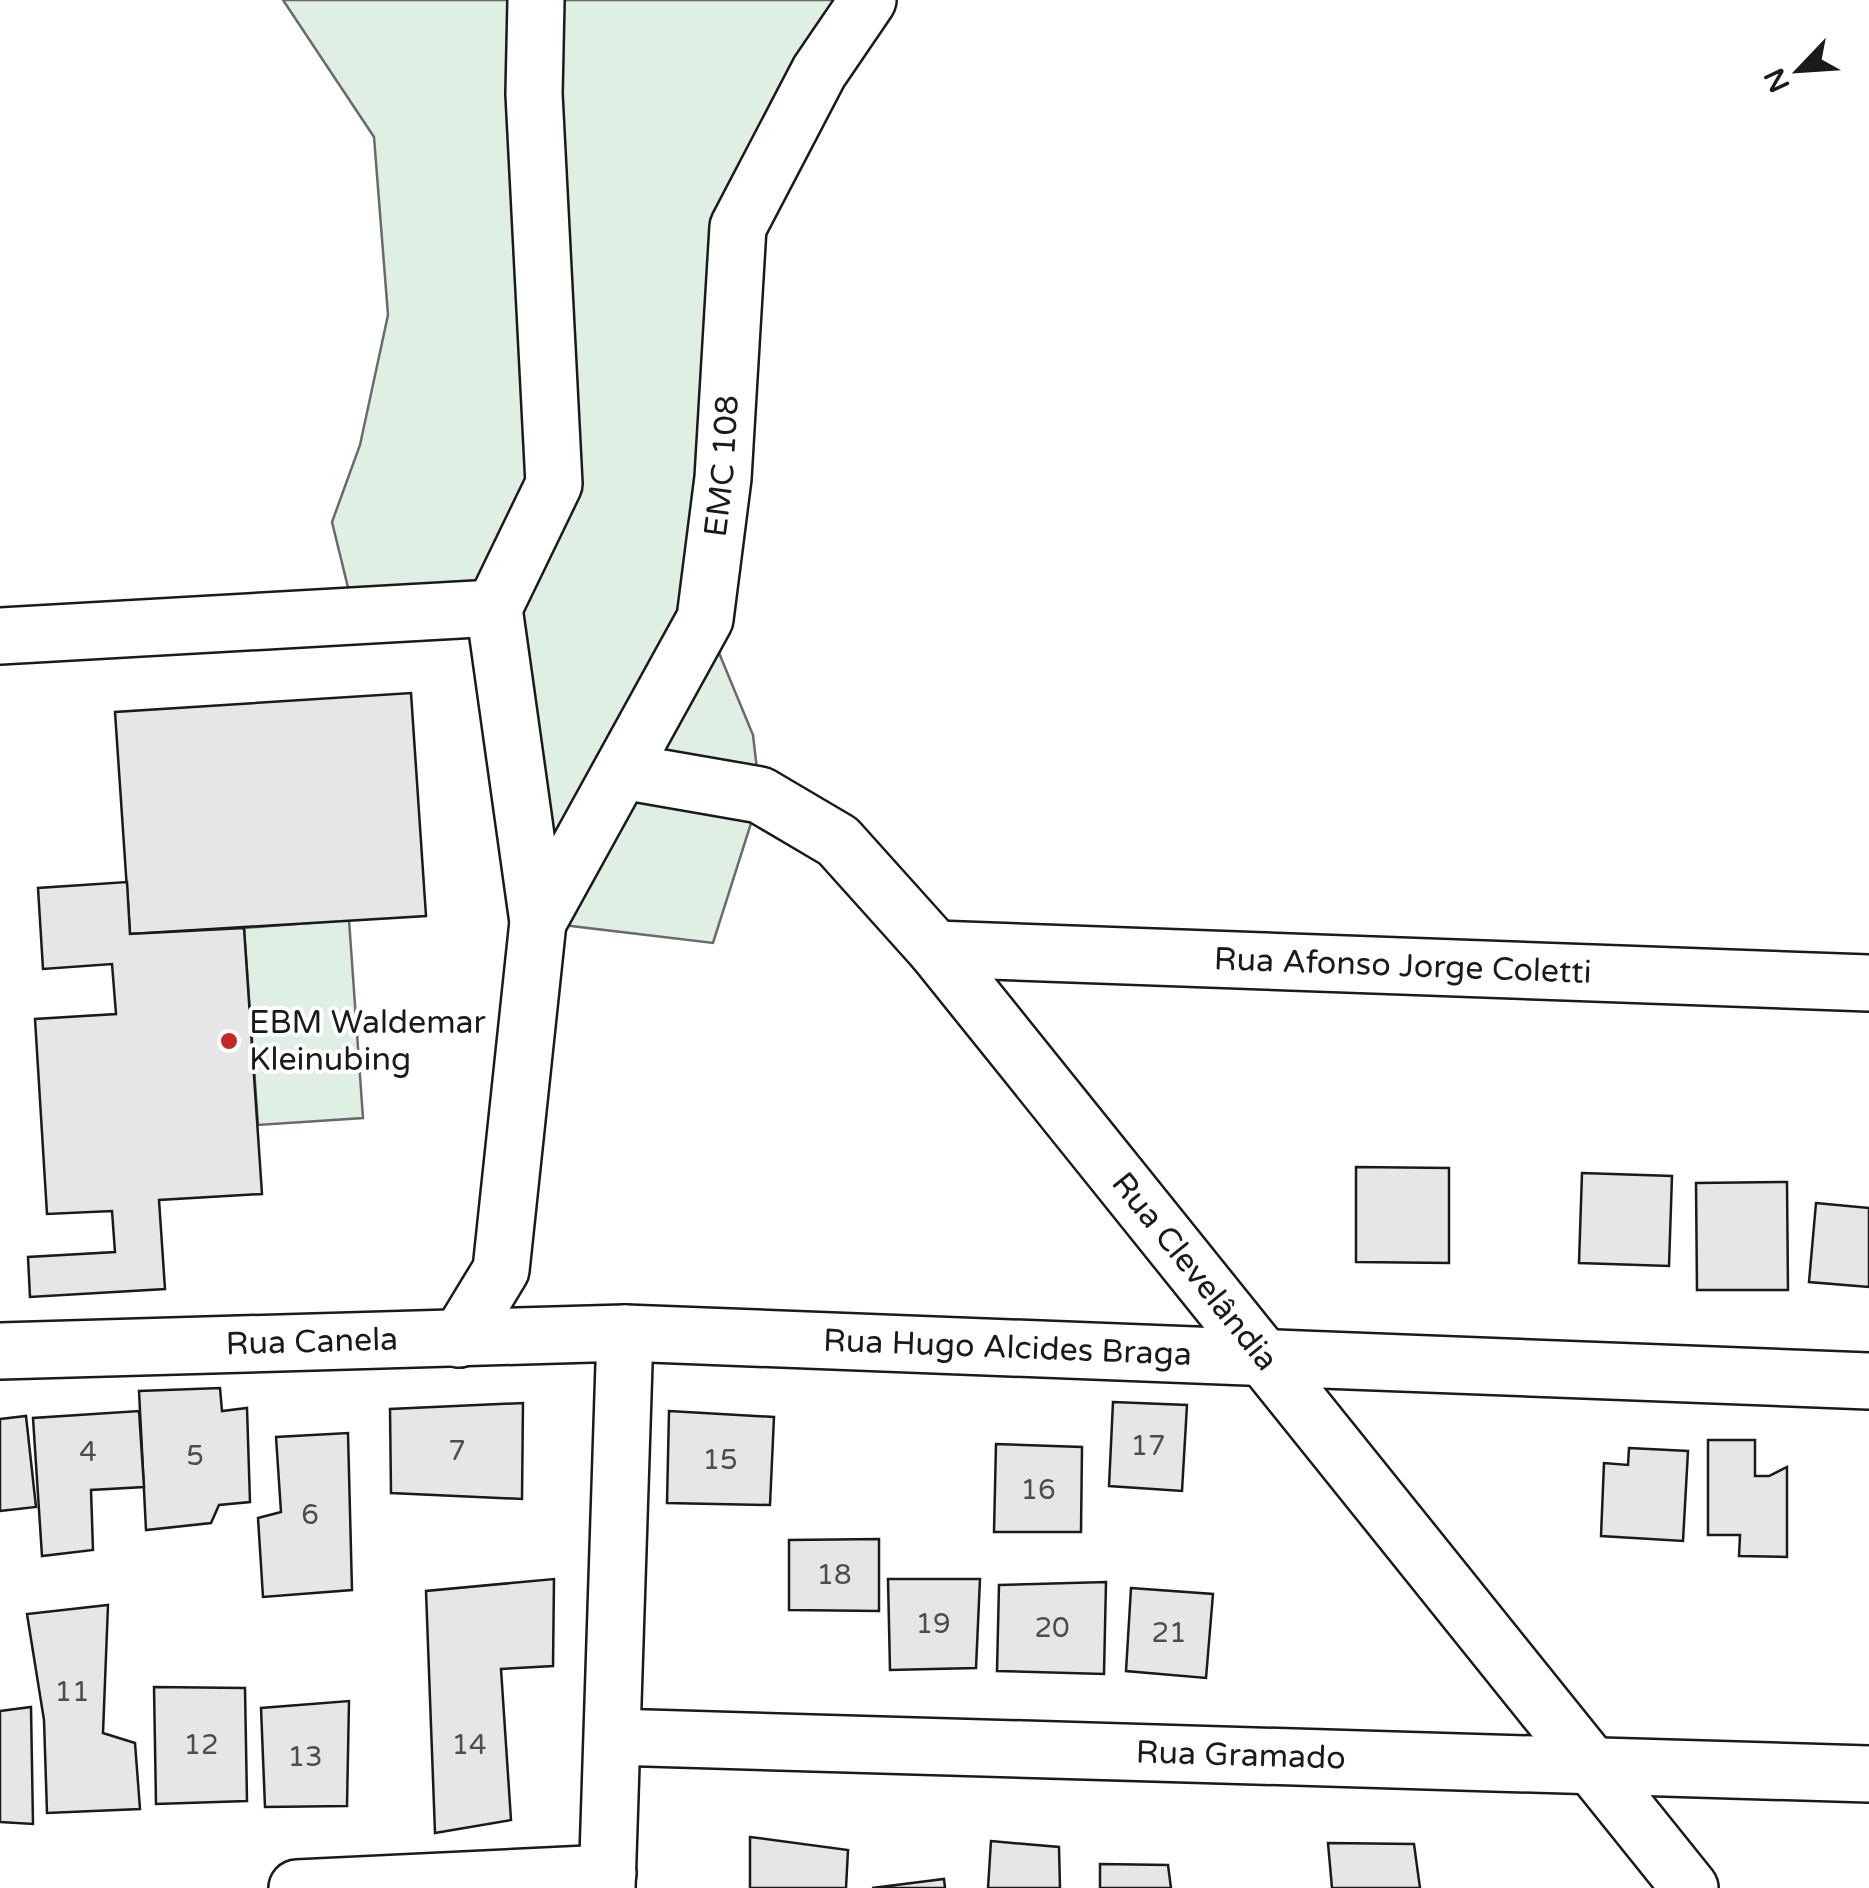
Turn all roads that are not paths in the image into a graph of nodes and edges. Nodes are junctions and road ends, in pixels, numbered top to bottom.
1 (536, 0) edge
2 (868, 0) edge
3 (494, 608) junction
4 (0, 636) edge
5 (622, 771) junction
6 (538, 922) junction
7 (934, 949) junction
8 (1869, 983) edge
9 (624, 1334) junction
10 (459, 1338) junction
11 (0, 1351) edge
12 (1267, 1361) junction
13 (1869, 1381) edge
14 (612, 1736) junction
15 (1592, 1766) junction
16 (1869, 1774) edge
17 (607, 1881) edge
18 (298, 1888) edge
19 (1690, 1888) edge

1 - 3 street
2 - 5 street, EMC 108
3 - 4 street
3 - 6 street
5 - 6 street, EMC 108
5 - 7 street, Rua Clevelândia
6 - 10 street
7 - 8 street, Rua Afonso Jorge Coletti
7 - 12 street, Rua Clevelândia
9 - 10 street, Rua Canela
9 - 12 street, Rua Hugo Alcides Braga
9 - 14 street
10 - 11 street, Rua Canela
12 - 13 street, Rua Hugo Alcides Braga
12 - 15 street, Rua Clevelândia
14 - 15 street, Rua Gramado
14 - 17 street
15 - 16 street, Rua Gramado
15 - 19 street, Rua Clevelândia
17 - 18 street

